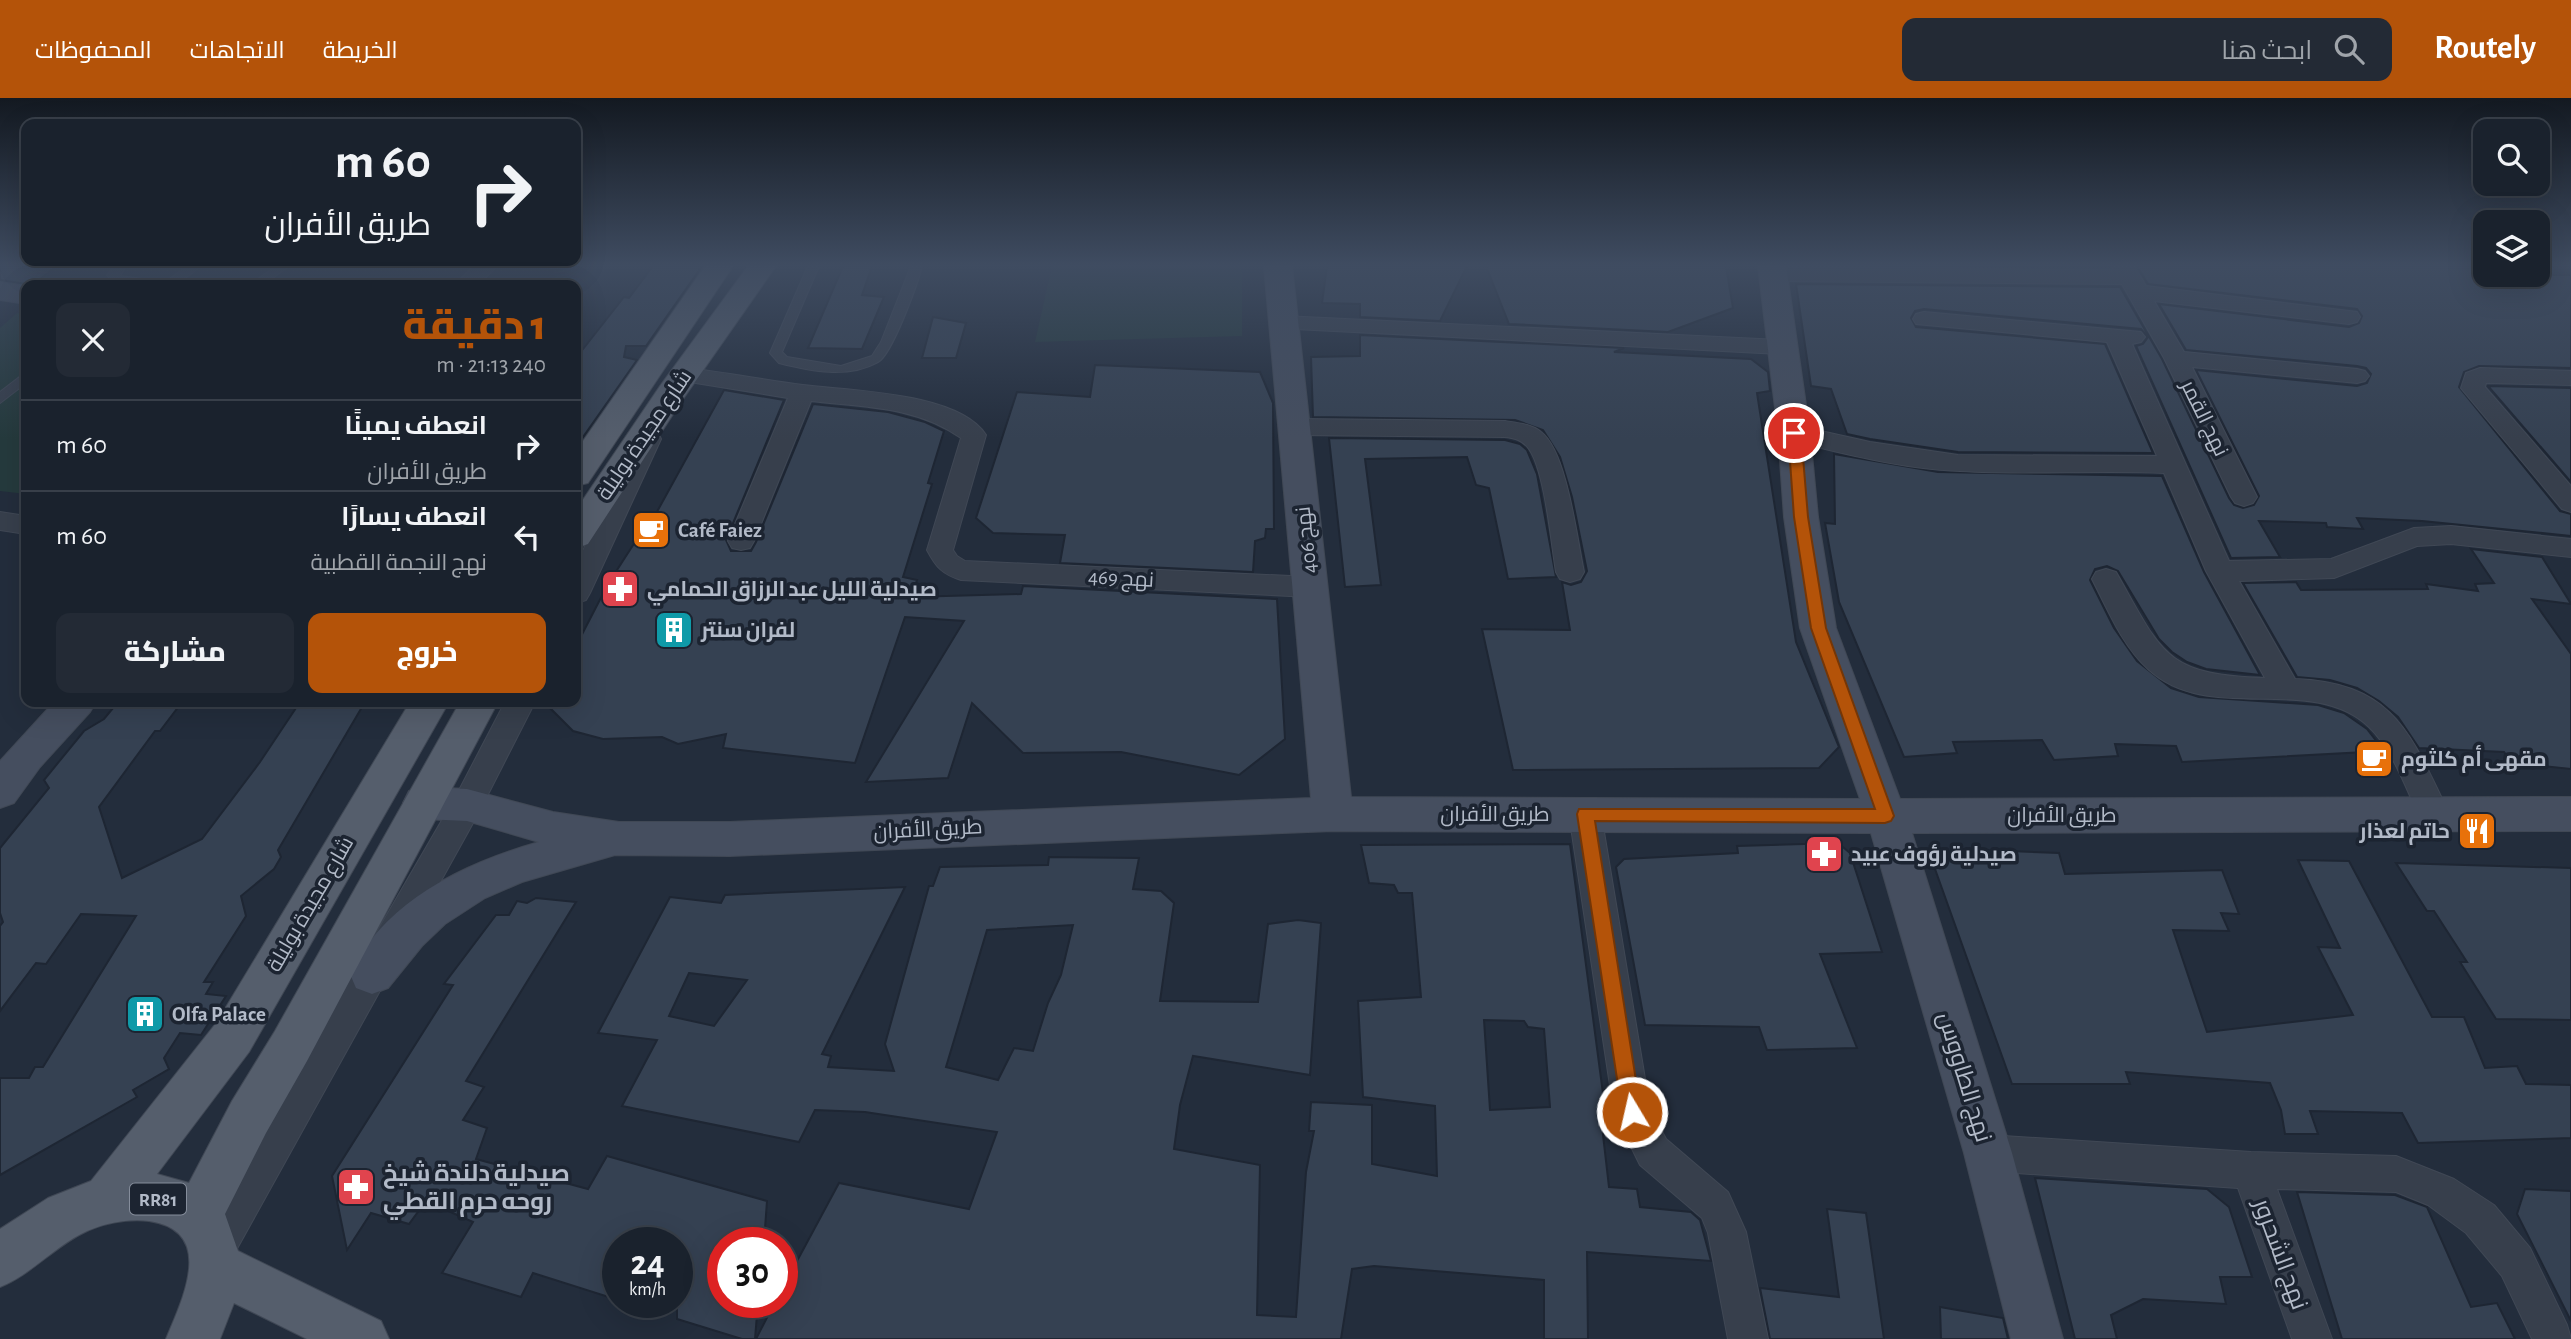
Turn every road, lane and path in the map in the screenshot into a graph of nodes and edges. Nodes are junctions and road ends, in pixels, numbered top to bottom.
1 (1283, 323) edge
2 (679, 324) edge
3 (720, 324) edge
4 (788, 324) edge
5 (894, 324) edge
6 (1302, 324) edge
7 (1779, 324) edge
8 (1983, 324) edge
9 (2156, 324) edge
10 (2116, 335) junction
11 (1782, 347) junction
12 (2170, 349) junction
13 (2357, 376) dead end
14 (2571, 378) edge
15 (21, 380) edge
16 (678, 384) junction
17 (802, 393) junction
18 (0, 398) edge
19 (1296, 427) junction
20 (1794, 433) junction
21 (2173, 465) junction
22 (581, 468) edge
23 (2244, 497) dead end
24 (2571, 503) edge
25 (0, 521) edge
26 (21, 523) edge
27 (581, 529) edge
28 (741, 541) dead end
29 (2571, 548) edge
30 (2220, 570) junction
31 (1570, 572) dead end
32 (2106, 579) dead end
33 (581, 583) edge
34 (1311, 587) junction
35 (2286, 689) junction
36 (71, 707) edge
37 (427, 707) edge
38 (476, 707) edge
39 (517, 707) edge
40 (13, 756) edge
41 (0, 792) edge
42 (423, 803) junction
43 (467, 805) junction
44 (1333, 814) junction
45 (1585, 814) junction
46 (2571, 814) edge
47 (2434, 815) junction
48 (1885, 816) junction
49 (619, 839) junction
50 (372, 974) junction
51 (1988, 1153) junction
52 (2250, 1170) junction
53 (107, 1200) junction
54 (51, 1224) junction
55 (0, 1227) edge
56 (210, 1244) junction
57 (0, 1262) edge
58 (192, 1339) edge
59 (363, 1339) edge
60 (1748, 1339) edge
61 (2037, 1339) edge
62 (2312, 1339) edge
63 (2553, 1339) edge

1 - 19 street, نهج 406
2 - 22 main road, شارع مجيدة بوليلة
3 - 16 main road, شارع مجيدة بوليلة
4 - 5 lane
6 - 11 street
7 - 11 street, نهج الطاووس
8 - 10 street
9 - 12 street, نهج القمر
10 - 12 street
10 - 21 street
11 - 20 street, نهج الطاووس
12 - 13 street
12 - 23 street, نهج القمر
14 - 24 street
15 - 18 lane
16 - 17 street
16 - 27 main road, شارع مجيدة بوليلة
16 - 33 street
17 - 28 street
17 - 34 street, نهج 469
19 - 31 street
19 - 34 street, نهج 406
20 - 21 street
20 - 48 street, نهج الطاووس
21 - 30 street
25 - 26 street
29 - 30 street
30 - 35 street
32 - 35 street
34 - 44 street, نهج 406
35 - 47 street
36 - 40 street
37 - 53 main road, شارع مجيدة بوليلة
38 - 42 main road
39 - 43 street
40 - 41 street
42 - 43 street, طريق الأفران
42 - 56 main road
43 - 49 street, طريق الأفران
43 - 50 street
44 - 45 street, طريق الأفران
44 - 49 street, طريق الأفران
45 - 48 street, طريق الأفران
45 - 60 street
46 - 47 street, طريق الأفران
47 - 48 street, طريق الأفران
48 - 51 street, نهج الطاووس
49 - 50 street
50 - 56 street
51 - 52 street
51 - 61 street, نهج الطاووس
52 - 62 street, نهج الشحرور
52 - 63 street
53 - 54 main road, RR81
53 - 56 main road, RR81
54 - 55 main road, RR81
54 - 57 main road, RR81
56 - 58 main road
56 - 59 main road, RR81

